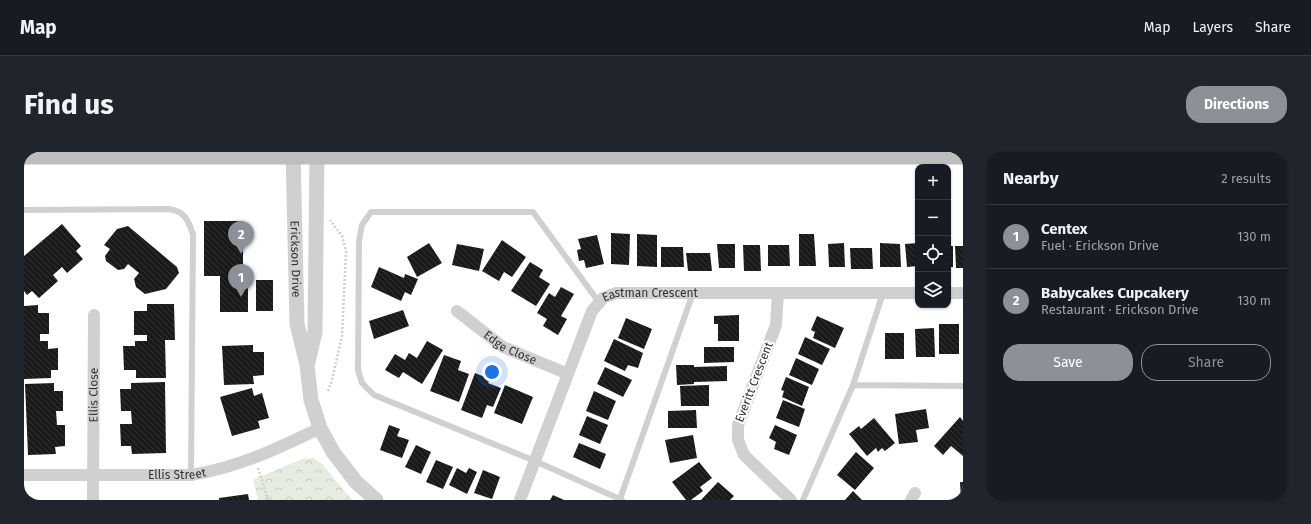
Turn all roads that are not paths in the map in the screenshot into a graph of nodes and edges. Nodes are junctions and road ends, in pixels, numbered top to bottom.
1 (293, 154) edge
2 (317, 154) edge
3 (24, 156) edge
4 (963, 156) edge
5 (24, 210) edge
6 (693, 292) junction
7 (778, 292) junction
8 (883, 293) junction
9 (915, 293) edge
10 (951, 293) edge
11 (963, 293) edge
12 (598, 301) junction
13 (457, 311) dead end
14 (94, 315) dead end
15 (307, 365) junction
16 (568, 374) junction
17 (853, 385) junction
18 (963, 386) edge
19 (320, 428) junction
20 (535, 460) junction
21 (24, 475) edge
22 (191, 475) junction
23 (93, 476) junction
24 (621, 499) edge
25 (93, 500) edge
26 (376, 500) edge
27 (520, 500) edge
28 (791, 500) edge
29 (803, 500) edge

1 - 2 main road
1 - 3 main road
1 - 15 street, Erickson Drive
2 - 4 main road
2 - 15 street, Erickson Drive
5 - 22 lane
6 - 7 street, Eastman Crescent
6 - 12 street, Eastman Crescent
6 - 24 lane
7 - 8 street, Eastman Crescent
7 - 28 street, Everitt Crescent
8 - 9 street, Eastman Crescent
8 - 17 lane
10 - 11 street
12 - 16 street, Eastman Crescent
12 - 20 lane
13 - 16 street, Edge Close
14 - 23 street, Ellis Close
15 - 19 street, Erickson Drive
16 - 20 street, Eastman Crescent
17 - 18 lane
17 - 29 lane
19 - 22 street, Ellis Street
19 - 26 street, Erickson Drive
20 - 24 lane
20 - 27 street, Eastman Crescent
21 - 23 street, Ellis Street
22 - 23 street, Ellis Street
23 - 25 street, Ellis Close

